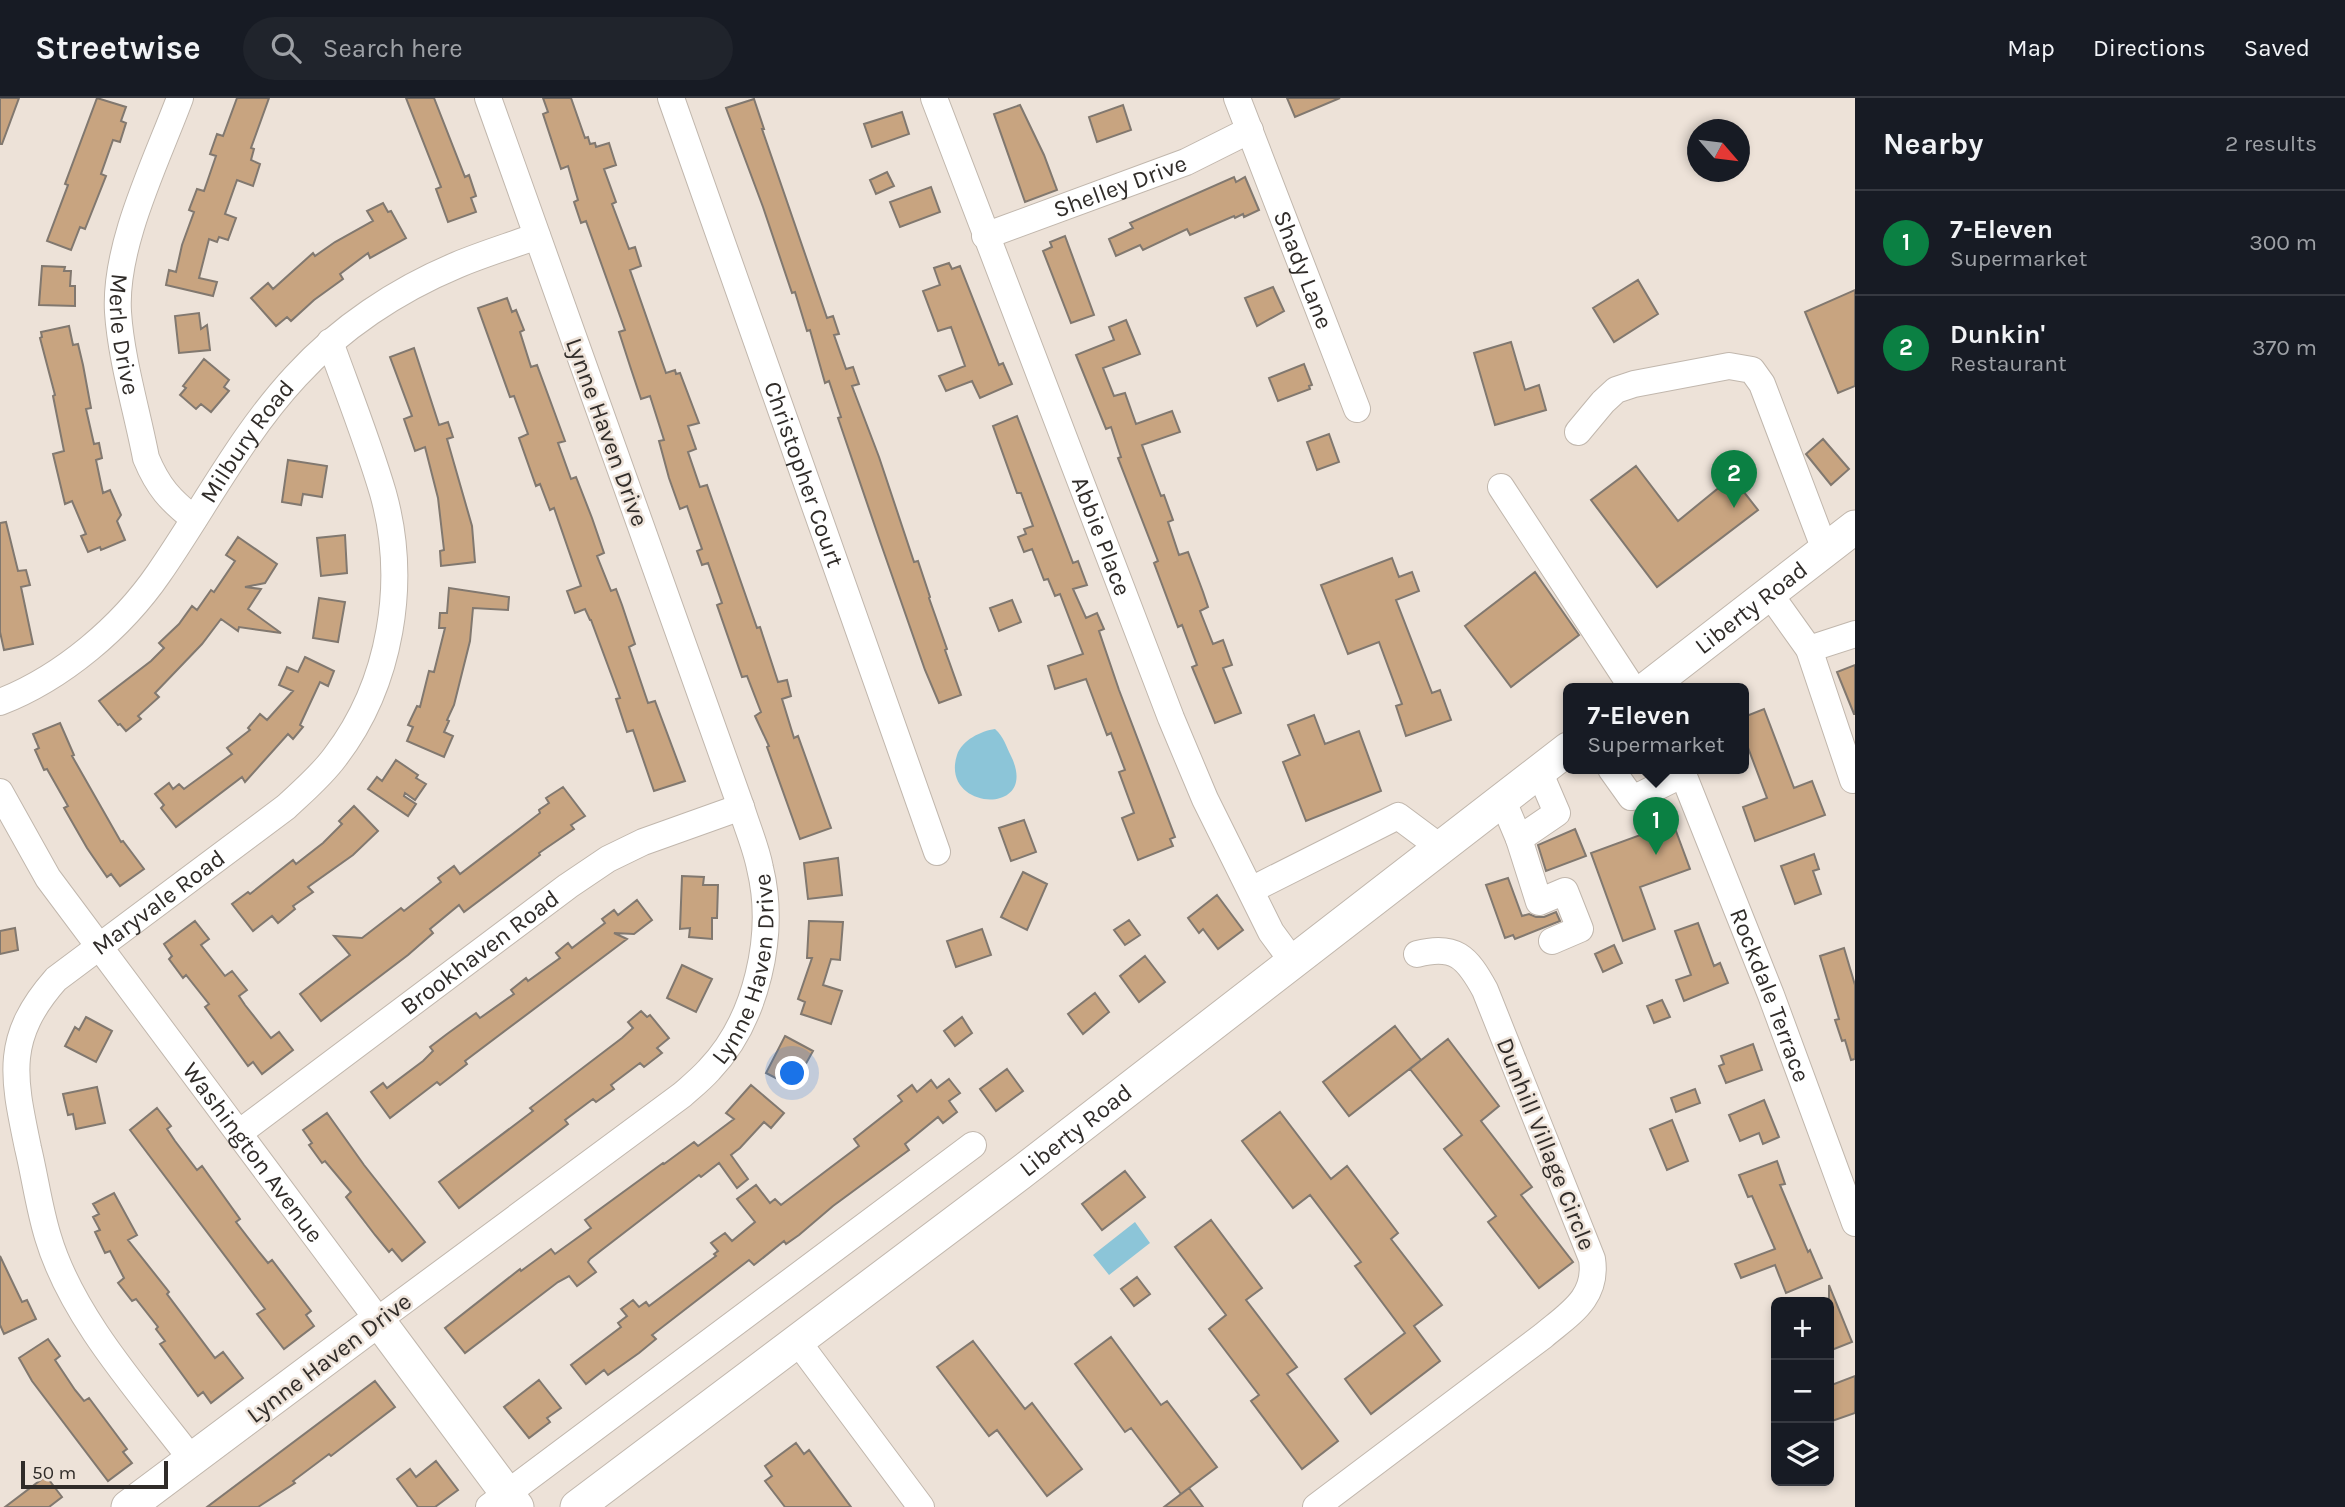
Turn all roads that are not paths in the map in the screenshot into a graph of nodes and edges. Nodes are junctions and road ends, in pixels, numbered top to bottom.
1 (180, 98) edge
2 (488, 98) edge
3 (671, 98) edge
4 (934, 98) edge
5 (1237, 98) edge
6 (1250, 130) junction
7 (537, 236) junction
8 (985, 236) junction
9 (330, 342) junction
10 (1357, 410) dead end
11 (1578, 432) dead end
12 (1501, 487) dead end
13 (194, 519) junction
14 (1855, 527) edge
15 (1825, 550) junction
16 (1769, 593) junction
17 (1855, 634) edge
18 (1809, 649) junction
19 (1629, 683) edge
20 (1654, 683) edge
21 (0, 702) edge
22 (1563, 753) edge
23 (1539, 771) junction
24 (1615, 774) edge
25 (1678, 774) edge
26 (1683, 774) edge
27 (1855, 779) edge
28 (0, 792) edge
29 (1503, 801) junction
30 (741, 807) junction
31 (1519, 839) junction
32 (1441, 848) junction
33 (937, 852) dead end
34 (1251, 890) junction
35 (1552, 941) dead end
36 (97, 946) junction
37 (1417, 954) dead end
38 (1293, 962) junction
39 (239, 1133) junction
40 (973, 1145) dead end
41 (1855, 1223) edge
42 (378, 1320) junction
43 (798, 1342) junction
44 (192, 1460) junction
45 (504, 1502) edge
46 (128, 1507) edge
47 (577, 1507) edge
48 (921, 1507) edge
49 (1316, 1507) edge

1 - 13 street, Merle Drive
2 - 7 street, Lynne Haven Drive
3 - 33 street, Christopher Court
4 - 8 street, Abbie Place
5 - 6 street, Shady Lane
6 - 8 street, Shelley Drive
6 - 10 street, Shady Lane
7 - 9 street, Milbury Road
7 - 30 street, Lynne Haven Drive
8 - 34 street, Abbie Place
9 - 13 street, Milbury Road
9 - 36 street, Maryvale Road
11 - 15 street
12 - 19 street
13 - 21 street, Milbury Road
14 - 15 main road, Liberty Road
15 - 16 main road, Liberty Road
16 - 18 street
16 - 20 main road, Liberty Road
17 - 18 street
18 - 27 street
22 - 23 main road, Liberty Road
23 - 29 main road, Liberty Road
23 - 31 street
24 - 25 street
26 - 41 street, Rockdale Terrace
28 - 36 street, Washington Avenue
29 - 31 street
29 - 32 main road, Liberty Road
30 - 39 street, Brookhaven Road
30 - 42 street, Lynne Haven Drive
31 - 35 street
32 - 34 street
32 - 38 main road, Liberty Road
34 - 38 street, Abbie Place
36 - 39 street, Washington Avenue
36 - 44 street, Maryvale Road
37 - 49 street, Dunhill Village Circle
38 - 43 main road, Liberty Road
39 - 42 street, Washington Avenue
40 - 45 street
42 - 44 main road, Lynne Haven Drive
42 - 45 main road, Washington Avenue
43 - 47 main road, Liberty Road
43 - 48 street
44 - 46 main road, Lynne Haven Drive

